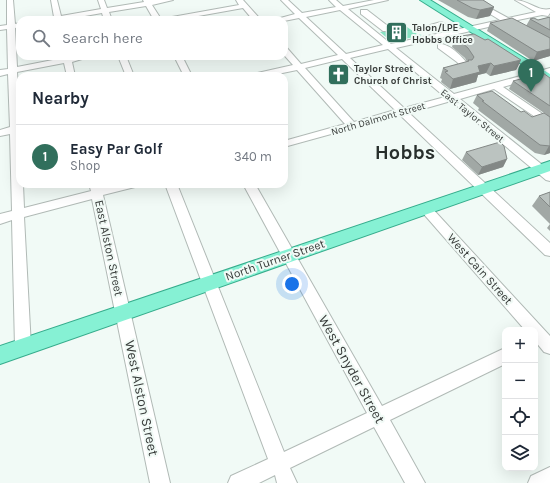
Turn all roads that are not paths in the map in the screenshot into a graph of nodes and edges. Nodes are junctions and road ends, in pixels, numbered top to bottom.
1 (10, 0) edge
2 (54, 0) edge
3 (101, 0) edge
4 (170, 0) edge
5 (239, 0) edge
6 (284, 0) edge
7 (332, 0) edge
8 (424, 0) edge
9 (470, 0) edge
10 (518, 0) edge
11 (376, 1) edge
12 (147, 2) edge
13 (386, 4) edge
14 (244, 6) junction
15 (342, 8) junction
16 (105, 11) junction
17 (364, 12) dead end
18 (548, 14) edge
19 (57, 16) edge
20 (76, 16) edge
21 (107, 16) edge
22 (156, 16) edge
23 (187, 16) edge
24 (253, 16) edge
25 (300, 16) junction
26 (371, 17) junction
27 (288, 18) edge
28 (357, 20) junction
29 (507, 21) junction
30 (434, 25) dead end
31 (10, 26) edge
32 (519, 28) edge
33 (386, 29) dead end
34 (470, 29) junction
35 (449, 33) junction
36 (493, 43) junction
37 (441, 46) dead end
38 (388, 47) junction
39 (288, 54) edge
40 (343, 56) junction
41 (58, 60) edge
42 (67, 60) edge
43 (124, 60) edge
44 (180, 60) edge
45 (299, 66) junction
46 (465, 66) edge
47 (13, 70) junction
48 (70, 72) edge
49 (128, 72) edge
50 (186, 72) edge
51 (273, 72) edge
52 (0, 73) edge
53 (547, 75) edge
54 (496, 86) junction
55 (451, 98) junction
56 (16, 105) edge
57 (400, 111) junction
58 (550, 124) edge
59 (351, 125) junction
60 (16, 129) edge
61 (0, 133) edge
62 (288, 143) edge
63 (547, 171) edge
64 (18, 188) edge
65 (172, 188) edge
66 (250, 188) edge
67 (96, 189) edge
68 (484, 189) junction
69 (426, 209) junction
70 (18, 214) junction
71 (0, 219) edge
72 (550, 251) edge
73 (289, 256) junction
74 (208, 283) junction
75 (123, 312) junction
76 (541, 337) edge
77 (24, 346) junction
78 (0, 355) edge
79 (502, 357) edge
80 (378, 416) junction
81 (280, 463) junction
82 (550, 476) edge
83 (160, 483) edge
84 (238, 483) edge
85 (287, 483) edge
86 (415, 483) edge
87 (538, 483) edge

1 - 31 street
2 - 19 street
3 - 16 street
4 - 12 street
5 - 14 street
6 - 25 street
7 - 15 street, East Taylor Street
8 - 34 main road
9 - 29 street
10 - 18 street
11 - 13 street
11 - 15 street
12 - 16 street
12 - 22 street
14 - 23 street
14 - 24 street
15 - 25 street
15 - 28 street, East Taylor Street
16 - 20 street
16 - 21 street
17 - 26 street
18 - 29 street
25 - 27 street
25 - 40 street
26 - 28 street
26 - 33 street
28 - 38 street, East Taylor Street
29 - 32 street
29 - 34 street
30 - 35 street
31 - 47 street
34 - 35 street
34 - 36 main road
35 - 36 street
35 - 38 street
36 - 53 main road
37 - 46 street
38 - 40 street
38 - 55 street, East Taylor Street
39 - 45 street
40 - 45 street
40 - 57 street
41 - 47 street
42 - 48 street
43 - 49 street
44 - 50 street
45 - 51 street
45 - 59 street
47 - 52 street
47 - 56 street
53 - 54 street, North Dalmont Street
54 - 55 street, North Dalmont Street
54 - 58 street
55 - 57 street, North Dalmont Street
55 - 63 street, East Taylor Street
57 - 59 street, North Dalmont Street
57 - 68 street
59 - 62 street, North Dalmont Street
60 - 61 street
63 - 68 main road, North Turner Street
64 - 70 street
65 - 74 street
66 - 73 street, West Snyder Street
67 - 70 street
67 - 75 street, East Alston Street
68 - 69 main road, North Turner Street
68 - 72 street
69 - 73 main road, North Turner Street
69 - 76 street, West Cain Street
70 - 71 street
70 - 77 street
73 - 74 main road, North Turner Street
73 - 80 street, West Snyder Street
74 - 75 main road, North Turner Street
74 - 81 street
75 - 77 main road, North Turner Street
75 - 83 street, West Alston Street
77 - 78 main road, North Turner Street
79 - 80 street
80 - 81 street
80 - 86 street, West Snyder Street
81 - 84 street
81 - 85 street
82 - 87 street

